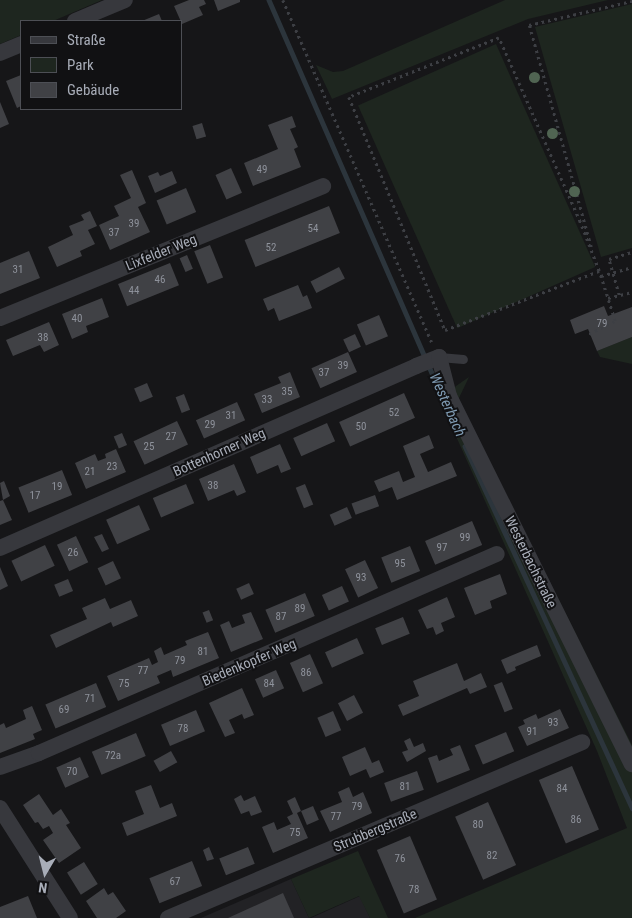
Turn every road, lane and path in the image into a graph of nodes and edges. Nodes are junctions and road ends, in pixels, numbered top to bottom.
1 (125, 0) edge
2 (283, 0) edge
3 (632, 0) edge
4 (77, 20) edge
5 (20, 44) edge
6 (0, 53) edge
7 (322, 186) dead end
8 (632, 252) edge
9 (596, 262) junction
10 (632, 268) edge
11 (599, 270) junction
12 (613, 273) junction
13 (601, 276) junction
14 (632, 292) edge
15 (619, 295) junction
16 (608, 298) junction
17 (0, 318) edge
18 (589, 334) dead end
19 (437, 358) junction
20 (464, 359) dead end
21 (0, 548) edge
22 (497, 554) dead end
23 (582, 742) dead end
24 (632, 764) edge
25 (0, 767) edge
26 (0, 808) edge
27 (70, 918) edge
28 (168, 918) edge

1 - 4 street
2 - 19 path
3 - 9 path
5 - 6 street
7 - 17 street, Lixfelder Weg
8 - 12 path
9 - 11 path
9 - 11 path
10 - 12 path
11 - 13 path
12 - 13 path
12 - 15 path
13 - 16 path
14 - 15 path
15 - 16 path
16 - 18 path
19 - 20 lane
19 - 21 street, Bottenhorner Weg
19 - 24 street, Westerbachstraße
22 - 25 street, Biedenkopfer Weg
23 - 28 street, Strubbergstraße
26 - 27 street

